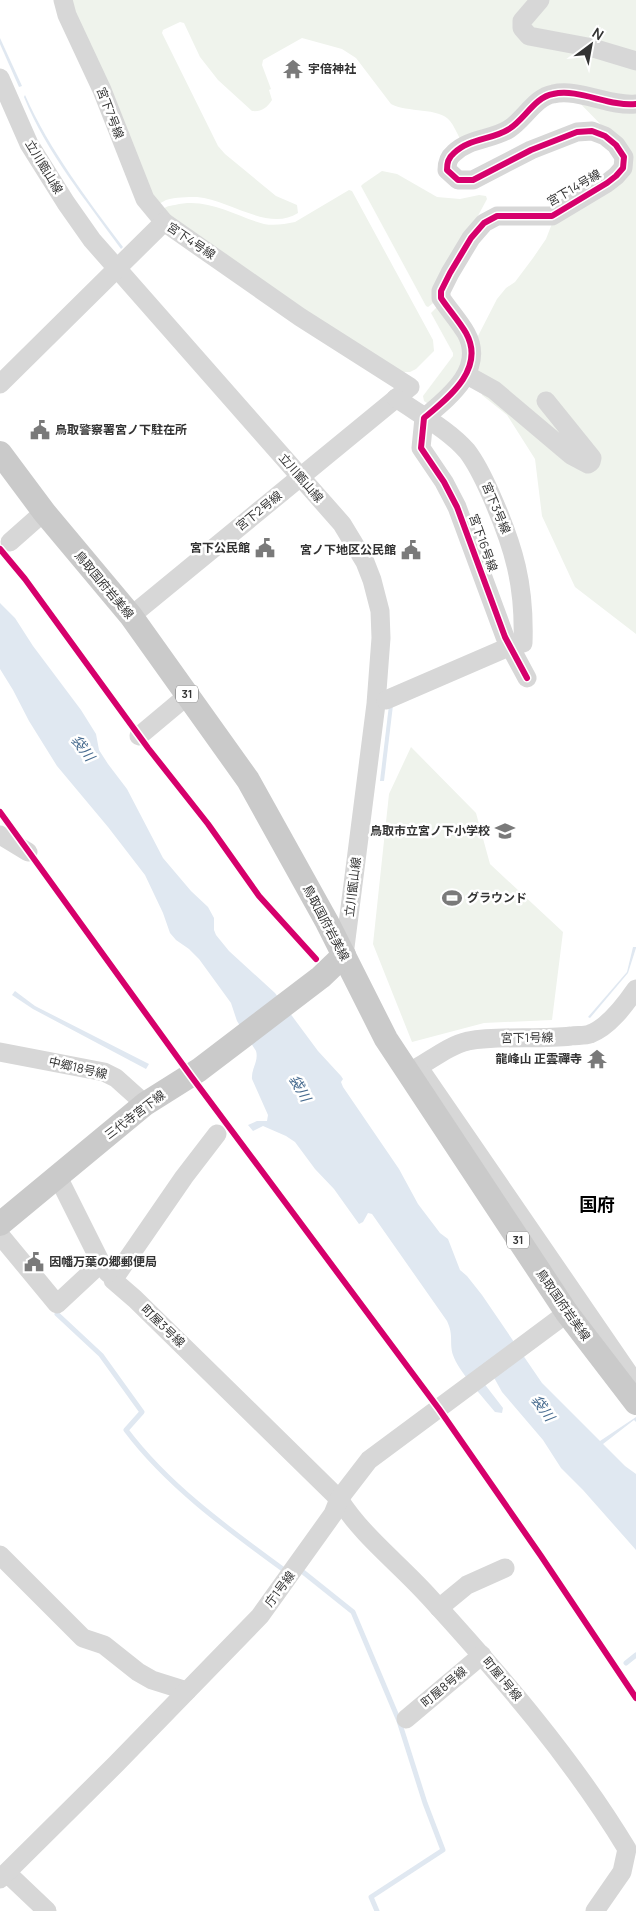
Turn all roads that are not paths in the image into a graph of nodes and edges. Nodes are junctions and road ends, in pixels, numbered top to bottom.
1 (63, 0) edge
2 (540, 0) edge
3 (636, 62) edge
4 (0, 78) edge
5 (636, 104) edge
6 (164, 222) junction
7 (117, 269) junction
8 (467, 375) junction
9 (0, 384) edge
10 (403, 392) junction
11 (546, 400) dead end
12 (424, 418) junction
13 (0, 453) edge
14 (301, 477) junction
15 (44, 512) junction
16 (10, 542) dead end
17 (131, 616) junction
18 (511, 646) junction
19 (527, 678) dead end
20 (188, 695) junction
21 (386, 700) dead end
22 (139, 736) dead end
23 (0, 835) edge
24 (28, 852) dead end
25 (344, 955) junction
26 (636, 989) edge
27 (0, 1052) edge
28 (413, 1070) junction
29 (145, 1104) junction
30 (217, 1134) dead end
31 (58, 1177) junction
32 (0, 1224) edge
33 (0, 1235) edge
34 (102, 1263) junction
35 (113, 1280) junction
36 (561, 1318) junction
37 (636, 1384) edge
38 (636, 1403) edge
39 (339, 1499) junction
40 (0, 1554) edge
41 (505, 1568) dead end
42 (439, 1608) junction
43 (482, 1655) junction
44 (186, 1691) junction
45 (406, 1719) dead end
46 (3, 1876) edge
47 (47, 1911) edge
48 (595, 1911) edge

1 - 6 street, 宮下7号線
2 - 3 street
4 - 7 street, 立川甑山線
5 - 8 street, 宮下14号線
6 - 7 street, 宮下4号線
6 - 10 street, 宮下4号線
7 - 9 street, 宮下4号線
7 - 14 street, 立川甑山線
8 - 11 street
8 - 12 street
10 - 12 street, 宮下3号線
10 - 14 street, 宮下2号線
12 - 18 street, 宮下16号線
12 - 18 street, 宮下3号線
13 - 15 main road, 鳥取国府岩美線 / 31
14 - 17 street, 宮下2号線
14 - 25 street, 立川甑山線
15 - 16 street
15 - 17 main road, 鳥取国府岩美線 / 31
17 - 20 main road, 鳥取国府岩美線 / 31
18 - 19 street, 宮下16号線
18 - 21 street
20 - 22 street
20 - 25 main road, 鳥取国府岩美線 / 31
23 - 24 street
25 - 28 main road, 鳥取国府岩美線 / 31
25 - 29 main road, 三代寺宮下線
26 - 28 street, 宮下1号線
27 - 29 street, 中郷18号線
28 - 36 main road, 鳥取国府岩美線 / 31
28 - 37 street
29 - 31 main road, 三代寺宮下線
30 - 35 street
31 - 32 main road, 三代寺宮下線
31 - 34 street, 町屋3号線
33 - 34 street
34 - 35 street, 町屋3号線
35 - 39 street, 町屋3号線
36 - 38 main road, 鳥取国府岩美線 / 31
36 - 39 street, 庁1号線
39 - 42 street, 町屋1号線
39 - 44 street, 庁1号線
40 - 44 street
41 - 42 street
42 - 43 street, 町屋1号線
43 - 45 street, 町屋8号線
43 - 48 street, 町屋1号線
44 - 46 street, 庁1号線
46 - 47 street

